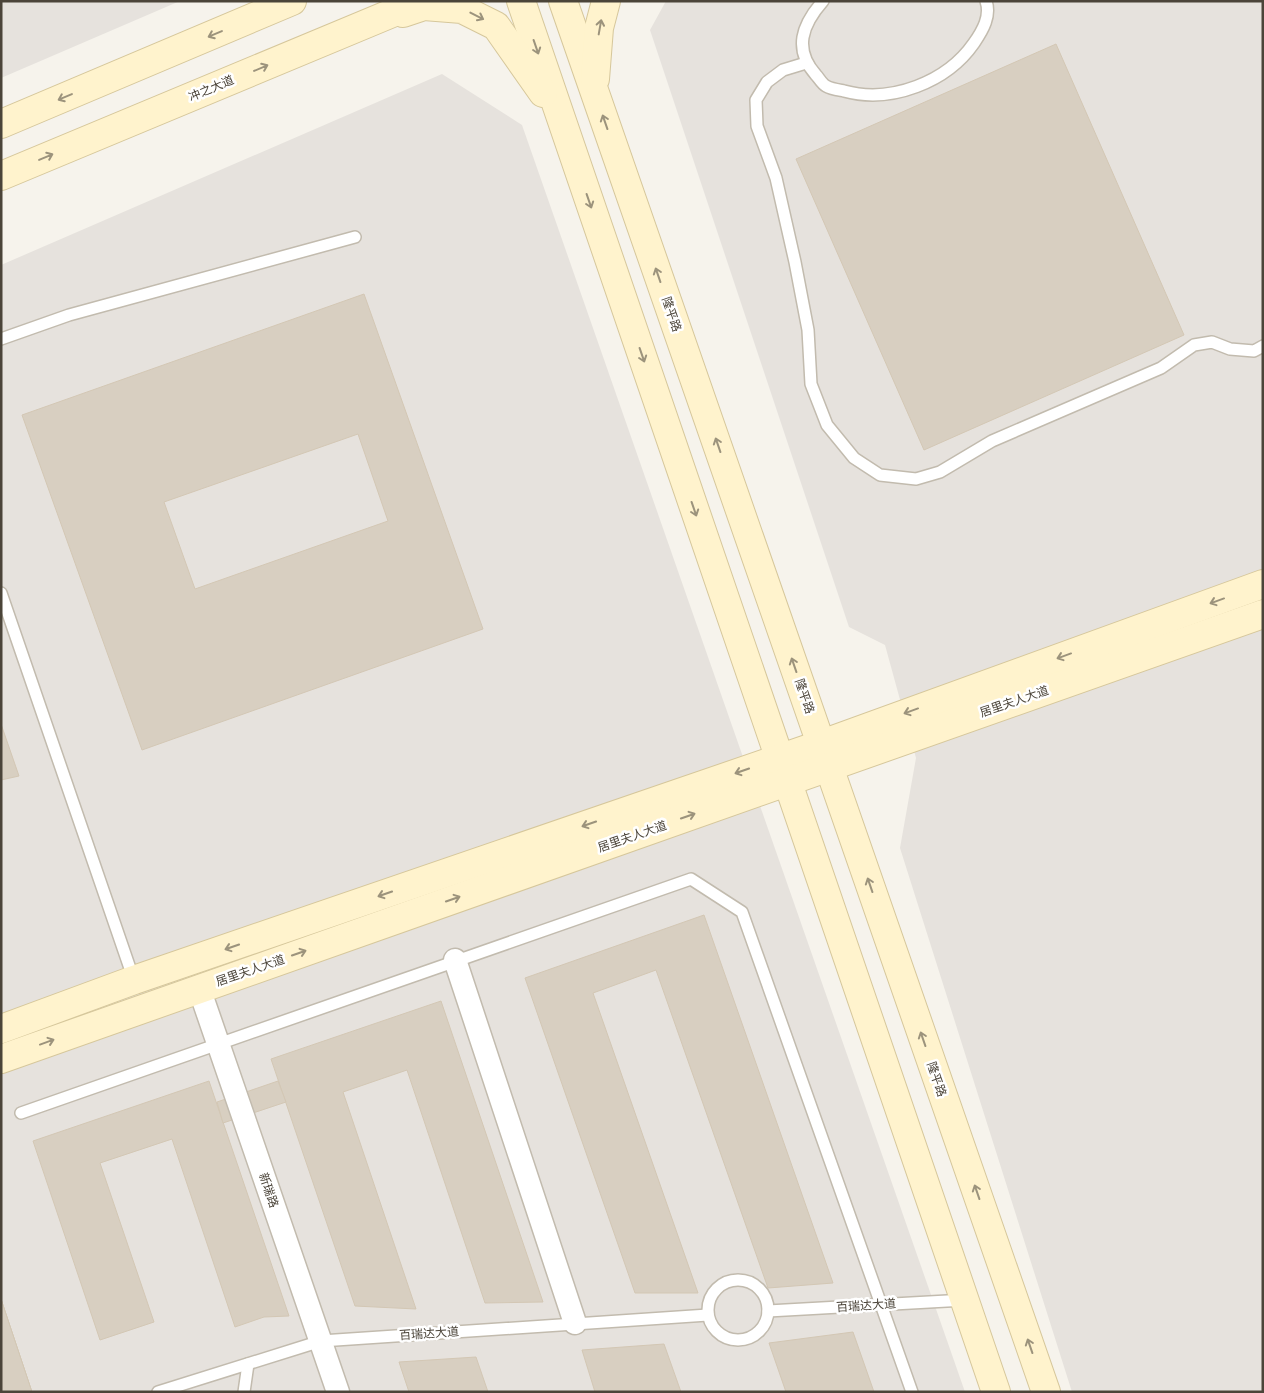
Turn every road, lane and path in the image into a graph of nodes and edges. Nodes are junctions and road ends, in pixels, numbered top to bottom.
1 (292, 1) edge
2 (421, 1) edge
3 (521, 1) edge
4 (563, 1) edge
5 (606, 1) edge
6 (823, 1) edge
7 (986, 1) edge
8 (364, 25) junction
9 (806, 63) junction
10 (593, 88) junction
11 (561, 119) junction
12 (1, 124) edge
13 (1, 176) edge
14 (355, 237) dead end
15 (1, 338) edge
16 (1263, 346) edge
17 (1263, 584) edge
18 (1, 593) edge
19 (1263, 614) edge
20 (825, 755) junction
21 (783, 770) junction
22 (455, 960) junction
23 (134, 980) junction
24 (199, 988) junction
25 (1, 1029) edge
26 (218, 1043) junction
27 (1, 1059) edge
28 (21, 1113) dead end
29 (965, 1300) junction
30 (881, 1304) junction
31 (768, 1311) junction
32 (708, 1315) junction
33 (575, 1323) junction
34 (320, 1341) junction
35 (248, 1364) junction
36 (158, 1392) edge
37 (244, 1392) edge
38 (338, 1392) edge
39 (912, 1392) edge
40 (996, 1392) edge
41 (1046, 1392) edge

1 -> 12 main road
2 - 8 main road, 冲之大道
3 -> 11 main road
4 - 10 main road, 隆平路
10 -> 5 main road
6 - 9 lane
7 - 9 lane
8 -> 11 main road
13 -> 8 main road, 冲之大道
9 - 16 lane
20 -> 10 main road, 隆平路
11 -> 21 main road
14 - 15 lane
17 -> 20 main road, 居里夫人大道
18 - 23 lane
19 - 20 main road, 居里夫人大道
20 - 21 main road, 居里夫人大道
41 -> 20 main road, 隆平路
21 -> 23 main road, 居里夫人大道
24 -> 21 main road, 居里夫人大道
21 - 29 main road
22 - 26 lane
22 - 30 lane
22 - 33 street
23 - 25 main road, 居里夫人大道
24 - 26 street, 新瑞路
27 -> 24 main road, 居里夫人大道
26 - 28 lane
26 - 34 street, 新瑞路
29 - 30 lane, 百瑞达大道
29 - 40 main road
30 - 31 lane, 百瑞达大道
30 - 39 lane
31 - 32 lane
31 - 32 lane
32 - 33 lane, 百瑞达大道
33 - 34 lane, 百瑞达大道
34 - 35 lane, 百瑞达大道
34 - 38 street, 新瑞路
35 - 36 lane, 百瑞达大道
35 - 37 lane

